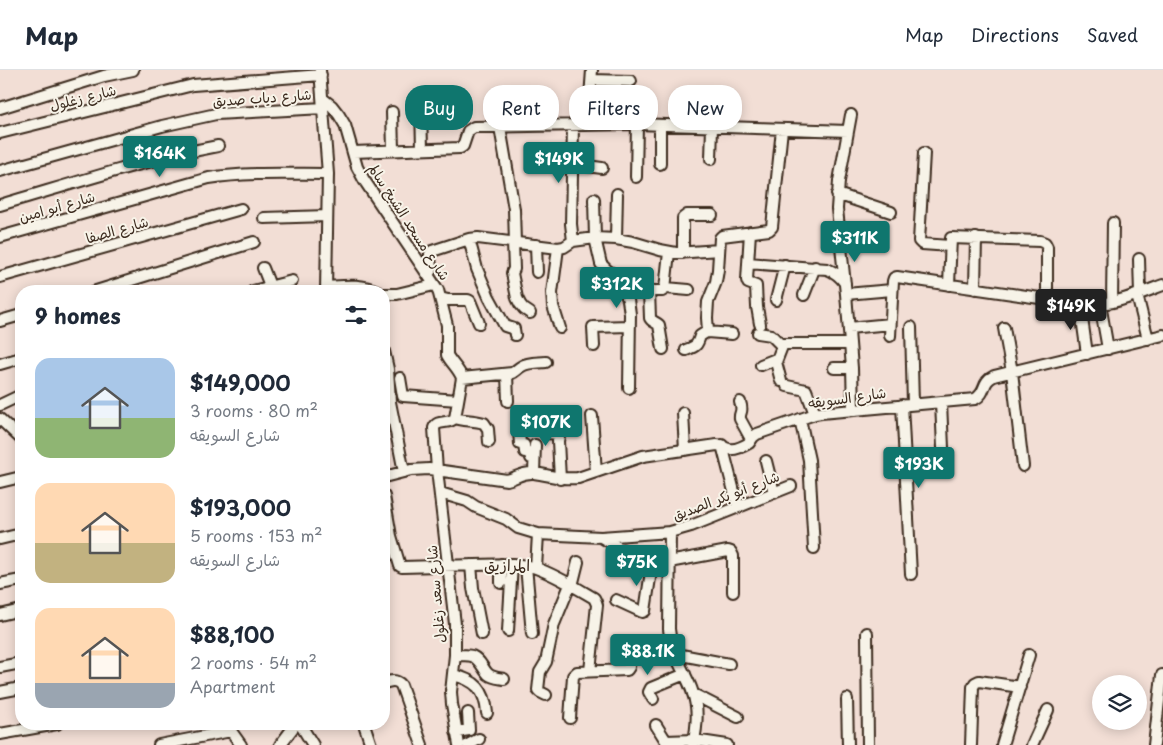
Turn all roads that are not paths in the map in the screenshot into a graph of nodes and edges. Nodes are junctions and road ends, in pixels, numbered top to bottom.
1 (134, 70) edge
2 (321, 73) edge
3 (592, 75) edge
4 (631, 81) dead end
5 (323, 104) junction
6 (0, 108) edge
7 (392, 112) dead end
8 (851, 115) dead end
9 (660, 125) joint
10 (668, 125) edge
11 (483, 128) edge
12 (742, 128) edge
13 (782, 129) junction
14 (422, 130) edge
15 (501, 130) edge
16 (573, 130) edge
17 (637, 130) edge
18 (712, 130) edge
19 (848, 131) junction
20 (0, 133) edge
21 (218, 146) dead end
22 (422, 149) junction
23 (393, 150) junction
24 (353, 152) junction
25 (924, 153) dead end
26 (711, 159) dead end
27 (572, 164) junction
28 (660, 164) dead end
29 (602, 168) dead end
30 (0, 171) edge
31 (328, 174) junction
32 (636, 177) dead end
33 (617, 194) dead end
34 (837, 194) junction
35 (594, 199) dead end
36 (0, 205) edge
37 (241, 208) dead end
38 (891, 212) dead end
39 (712, 214) dead end
40 (327, 216) junction
41 (264, 218) dead end
42 (1113, 223) dead end
43 (750, 232) junction
44 (0, 237) edge
45 (595, 238) junction
46 (976, 238) junction
47 (469, 239) junction
48 (616, 239) junction
49 (573, 241) junction
50 (254, 242) dead end
51 (514, 243) junction
52 (536, 245) junction
53 (950, 246) junction
54 (558, 248) junction
55 (719, 250) junction
56 (669, 252) junction
57 (683, 253) junction
58 (1139, 259) dead end
59 (748, 262) junction
60 (785, 265) junction
61 (814, 267) junction
62 (263, 268) dead end
63 (537, 272) dead end
64 (428, 275) junction
65 (0, 277) edge
66 (292, 281) dead end
67 (845, 283) junction
68 (115, 285) edge
69 (269, 285) edge
70 (282, 285) edge
71 (326, 285) edge
72 (434, 285) junction
73 (950, 285) junction
74 (1163, 285) edge
75 (666, 288) junction
76 (975, 288) junction
77 (688, 290) dead end
78 (892, 290) junction
79 (390, 294) edge
80 (804, 294) dead end
81 (846, 294) junction
82 (1139, 295) junction
83 (440, 298) junction
84 (1047, 299) junction
85 (776, 300) dead end
86 (1112, 302) junction
87 (1080, 304) junction
88 (1100, 304) junction
89 (530, 313) dead end
90 (15, 317) edge
91 (0, 321) edge
92 (479, 323) dead end
93 (890, 324) junction
94 (630, 326) junction
95 (911, 327) dead end
96 (560, 328) dead end
97 (849, 328) junction
98 (1004, 328) dead end
99 (707, 332) junction
100 (732, 334) dead end
101 (515, 335) dead end
102 (1163, 335) edge
103 (890, 336) dead end
104 (1148, 339) junction
105 (783, 344) junction
106 (850, 344) junction
107 (594, 346) dead end
108 (1108, 348) junction
109 (663, 349) dead end
110 (686, 350) dead end
111 (1087, 354) junction
112 (776, 359) junction
113 (15, 360) edge
114 (546, 362) dead end
115 (0, 364) edge
116 (761, 365) dead end
117 (834, 368) dead end
118 (852, 368) junction
119 (1012, 372) junction
120 (507, 374) junction
121 (400, 378) dead end
122 (462, 378) junction
123 (629, 388) dead end
124 (15, 398) edge
125 (458, 400) junction
126 (508, 401) dead end
127 (390, 402) edge
128 (740, 402) dead end
129 (941, 402) junction
130 (913, 404) junction
131 (0, 405) edge
132 (902, 405) junction
133 (853, 409) junction
134 (683, 413) dead end
135 (815, 414) junction
136 (592, 416) dead end
137 (455, 418) junction
138 (543, 418) dead end
139 (0, 419) edge
140 (563, 419) dead end
141 (800, 419) junction
142 (520, 431) dead end
143 (15, 433) edge
144 (559, 434) junction
145 (752, 439) junction
146 (489, 442) dead end
147 (535, 445) dead end
148 (722, 445) junction
149 (944, 448) dead end
150 (684, 450) junction
151 (534, 458) junction
152 (766, 461) dead end
153 (1023, 466) dead end
154 (437, 470) junction
155 (404, 472) junction
156 (596, 472) junction
157 (534, 473) junction
158 (390, 476) edge
159 (15, 478) edge
160 (560, 479) junction
161 (0, 482) edge
162 (792, 486) dead end
163 (774, 493) junction
164 (440, 494) junction
165 (738, 507) junction
166 (390, 530) edge
167 (670, 532) junction
168 (538, 534) junction
169 (15, 535) edge
170 (601, 537) junction
171 (0, 539) edge
172 (814, 548) dead end
173 (578, 562) dead end
174 (501, 564) junction
175 (512, 564) junction
176 (652, 564) junction
177 (471, 565) junction
178 (448, 566) junction
179 (531, 567) junction
180 (669, 567) junction
181 (911, 574) dead end
182 (15, 581) edge
183 (501, 582) dead end
184 (0, 584) edge
185 (571, 585) junction
186 (733, 592) dead end
187 (616, 600) dead end
188 (15, 611) edge
189 (0, 615) edge
190 (508, 631) dead end
191 (867, 633) dead end
192 (482, 634) dead end
193 (532, 634) dead end
194 (455, 655) junction
195 (1029, 655) dead end
196 (676, 656) junction
197 (15, 664) edge
198 (729, 664) dead end
199 (0, 667) edge
200 (590, 671) junction
201 (686, 674) junction
202 (453, 675) junction
203 (1162, 675) edge
204 (504, 679) dead end
205 (390, 682) edge
206 (1020, 687) junction
207 (15, 689) edge
208 (0, 692) edge
209 (694, 694) junction
210 (546, 695) dead end
211 (653, 699) dead end
212 (847, 699) dead end
213 (1048, 710) dead end
214 (468, 713) dead end
215 (487, 713) dead end
216 (738, 717) dead end
217 (570, 718) dead end
218 (656, 725) dead end
219 (23, 730) edge
220 (221, 730) edge
221 (230, 730) edge
222 (293, 730) edge
223 (302, 730) edge
224 (366, 730) edge
225 (456, 732) junction
226 (0, 734) edge
227 (479, 739) dead end
228 (694, 743) edge
229 (159, 745) edge
230 (241, 745) edge
231 (280, 745) edge
232 (313, 745) edge
233 (371, 745) edge
234 (422, 745) edge
235 (459, 745) edge
236 (468, 745) edge
237 (727, 745) edge
238 (848, 745) edge
239 (868, 745) edge
240 (971, 745) edge
241 (1002, 745) edge
242 (1032, 745) edge
243 (1154, 745) edge

1 - 6 street
2 - 5 street
2 - 20 street, شارع زغلول
3 - 4 street
5 - 24 street, شارع مسجد الشيخ سالم
5 - 30 street, شارع دياب صديق
5 - 31 street
7 - 23 street
8 - 19 street
9 - 10 street
9 - 28 street
11 - 22 street
12 - 13 street
13 - 19 street
13 - 43 street
14 - 22 street
15 - 51 street
16 - 27 street
17 - 32 street
18 - 26 street
19 - 34 street
21 - 36 street
22 - 23 street
23 - 24 street
24 - 64 street, شارع مسجد الشيخ سالم
25 - 53 street
27 - 29 street
27 - 49 street
31 - 40 street
31 - 44 street, شارع أبو امين
33 - 48 street
34 - 38 street
34 - 67 street
35 - 45 street
37 - 65 street, شارع الصفا
39 - 57 street
40 - 41 street
40 - 71 street
42 - 86 street
43 - 55 street
43 - 59 street
45 - 48 street
45 - 49 street
45 - 94 street
46 - 53 street
46 - 76 street
46 - 84 street
47 - 51 street
47 - 64 street
47 - 101 street
48 - 56 street
49 - 54 street
50 - 68 street
51 - 52 street
51 - 89 street
52 - 54 street
52 - 63 street
53 - 73 street
54 - 96 street
55 - 57 street
55 - 99 street
56 - 57 street
56 - 75 street
58 - 82 street
59 - 60 street
59 - 105 street
60 - 61 street
60 - 85 street
61 - 67 street
61 - 80 street
62 - 69 street
64 - 72 street, شارع مسجد الشيخ سالم
66 - 70 street
67 - 81 street
72 - 79 street
72 - 83 street, شارع مسجد الشيخ سالم
73 - 76 street
73 - 78 street
74 - 82 street
75 - 77 street
75 - 109 street
76 - 84 street
78 - 81 street
78 - 93 street
81 - 97 street
82 - 86 street
82 - 104 street
83 - 92 street
83 - 122 street, شارع مسجد الشيخ سالم
84 - 87 street
86 - 88 street
87 - 88 street
87 - 111 street
88 - 108 street
90 - 91 street
93 - 97 street
93 - 103 street
94 - 107 street
94 - 123 street
95 - 130 street
97 - 106 street
98 - 119 street
99 - 100 street
99 - 110 street
102 - 104 street, شارع السويقه
104 - 108 street, شارع السويقه
105 - 106 street
105 - 112 street
106 - 118 street
108 - 111 street, شارع السويقه
111 - 119 street, شارع السويقه
112 - 116 street
112 - 135 street
113 - 115 street
114 - 120 street
117 - 118 street
118 - 133 street
119 - 129 street, شارع السويقه
119 - 153 street
120 - 122 street
120 - 126 street
121 - 125 street
122 - 125 street
124 - 131 street
125 - 137 street
127 - 155 street
128 - 145 street
129 - 130 street, شارع السويقه
129 - 149 street
130 - 132 street, شارع السويقه
132 - 133 street, شارع السويقه
132 - 181 street
133 - 135 street, شارع السويقه
134 - 150 street
135 - 141 street, شارع السويقه
136 - 156 street
137 - 146 street
137 - 154 street
138 - 144 street
139 - 143 street
140 - 144 street
141 - 145 street, شارع السويقه
141 - 172 street
142 - 151 street
144 - 160 street
145 - 148 street, شارع السويقه
147 - 151 street
148 - 150 street, شارع السويقه
148 - 165 street
150 - 156 street, شارع السويقه
151 - 157 street
152 - 163 street
154 - 155 street, شارع السويقه
154 - 157 street, شارع السويقه
154 - 164 street, شارع سعد زغلول
155 - 158 street, شارع السويقه
156 - 160 street, شارع السويقه
157 - 160 street, شارع السويقه
159 - 161 street
162 - 163 street, شارع أبو بكر الصديق
163 - 165 street, شارع أبو بكر الصديق
164 - 168 street, شارع أبو بكر الصديق
164 - 178 street, شارع سعد زغلول
165 - 167 street, شارع أبو بكر الصديق
166 - 178 street
167 - 170 street, شارع أبو بكر الصديق
167 - 180 street
168 - 170 street, شارع أبو بكر الصديق
168 - 179 street
169 - 171 street
170 - 176 street
173 - 185 street
174 - 175 street
174 - 177 street
174 - 183 street
175 - 179 street
175 - 190 street
176 - 180 street
176 - 187 street
177 - 178 street
177 - 192 street
178 - 194 street, شارع سعد زغلول
179 - 185 street
179 - 193 street
180 - 186 street
180 - 196 street
182 - 184 street
185 - 200 street
185 - 210 street
188 - 189 street
191 - 239 street
194 - 202 street, شارع سعد زغلول
194 - 204 street
195 - 206 street
196 - 198 street
196 - 200 street
196 - 201 street
197 - 199 street
200 - 217 street
201 - 209 street
201 - 211 street
202 - 215 street
202 - 225 street, شارع سعد زغلول
203 - 243 street
205 - 234 street
206 - 240 street
206 - 241 street
207 - 208 street
209 - 216 street
209 - 228 street
212 - 238 street
213 - 242 street
214 - 225 street
218 - 228 street
219 - 226 street
220 - 229 street
221 - 230 street
222 - 231 street
223 - 232 street
224 - 233 street
225 - 235 street, شارع سعد زغلول
227 - 236 street
228 - 237 street

